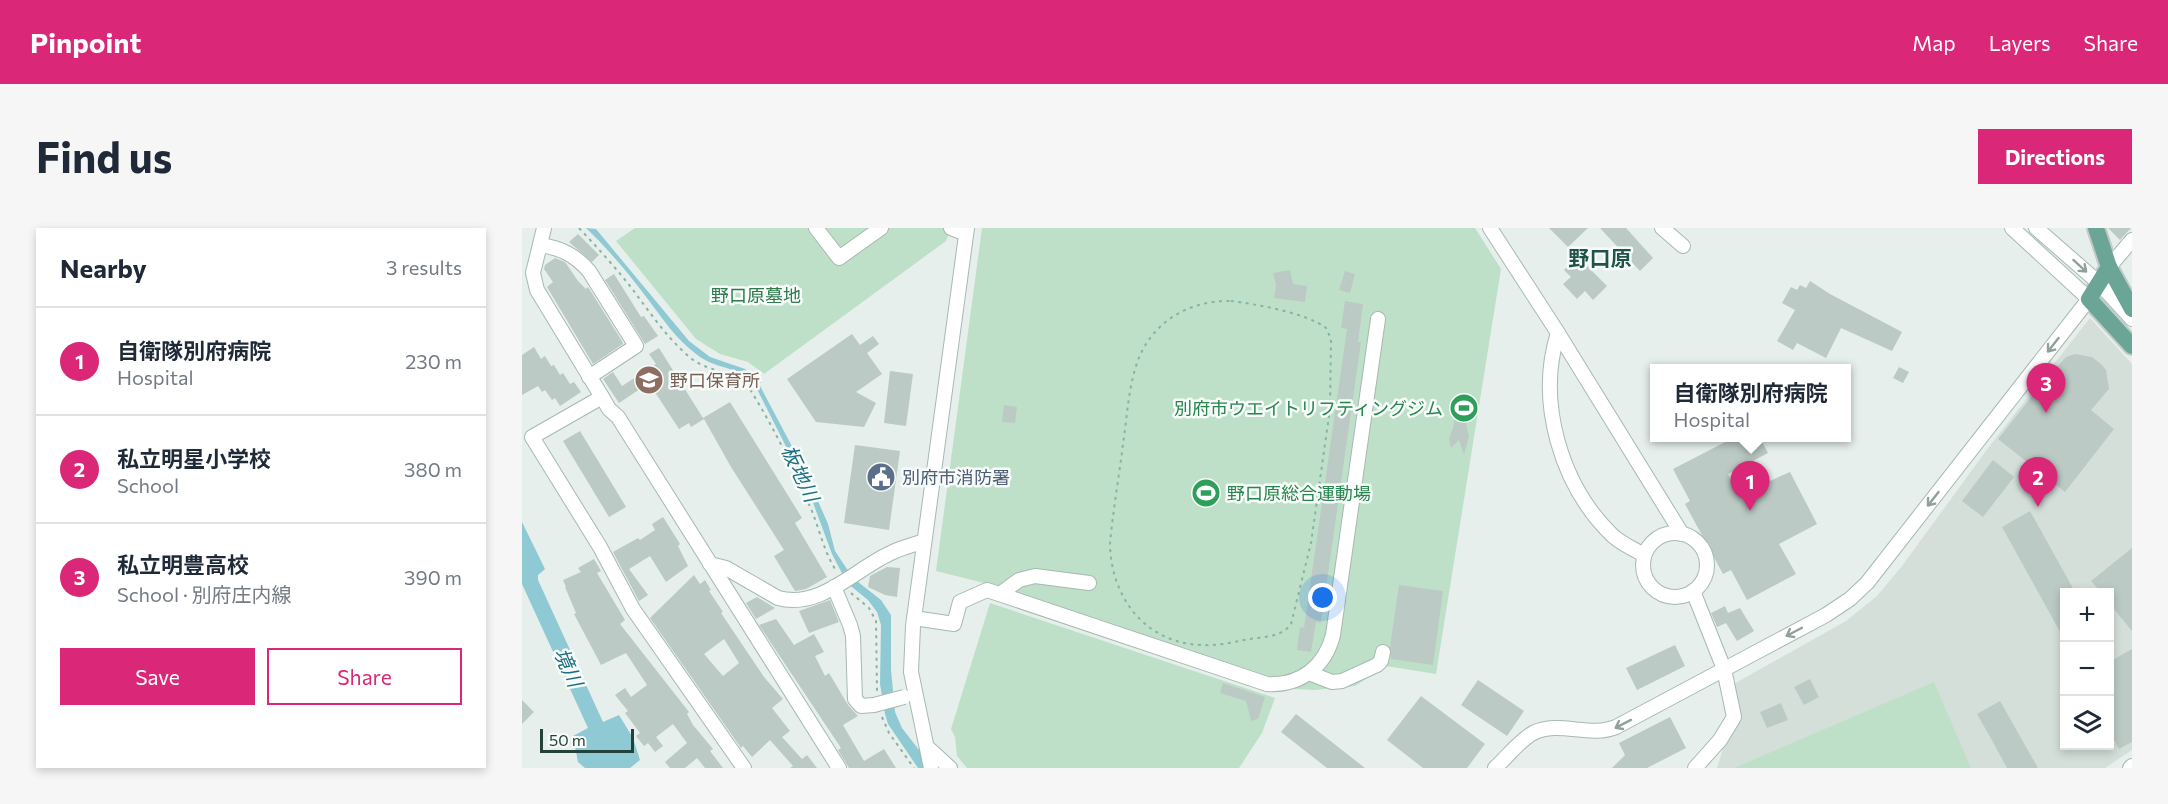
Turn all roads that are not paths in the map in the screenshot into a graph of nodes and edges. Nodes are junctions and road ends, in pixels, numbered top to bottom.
1 (544, 228) edge
2 (816, 228) edge
3 (882, 228) edge
4 (951, 228) edge
5 (1491, 228) edge
6 (1662, 228) edge
7 (2012, 228) edge
8 (2036, 228) edge
9 (2096, 228) edge
10 (967, 231) edge
11 (2132, 240) edge
12 (540, 245) junction
13 (1683, 246) dead end
14 (2109, 267) junction
15 (2099, 284) junction
16 (2089, 299) junction
17 (2132, 309) edge
18 (1378, 319) dead end
19 (2132, 319) edge
20 (1558, 333) junction
21 (2132, 346) edge
22 (589, 376) junction
23 (602, 397) junction
24 (1682, 534) junction
25 (924, 541) junction
26 (1644, 555) junction
27 (710, 564) junction
28 (840, 583) junction
29 (1089, 583) dead end
30 (1693, 591) junction
31 (1000, 594) junction
32 (914, 618) junction
33 (1383, 652) dead end
34 (1724, 669) junction
35 (1309, 673) junction
36 (909, 696) junction
37 (927, 747) junction
38 (744, 768) edge
39 (839, 768) edge
40 (931, 768) edge
41 (950, 768) edge
42 (1495, 768) edge
43 (1695, 768) edge

1 - 12 street
2 - 3 street
4 - 10 street
5 - 20 street
6 - 13 street
7 - 16 street
8 -> 15 street
9 - 14 main road
10 - 25 street
11 - 14 street
12 - 22 street
12 - 22 street
14 - 15 main road
14 - 17 main road
15 - 16 main road
15 - 19 street
16 - 21 main road
16 -> 34 street
18 - 35 street
20 - 24 street
20 - 26 street
22 - 23 street
23 - 27 street
23 - 38 street
24 - 26 street
24 - 30 street
25 - 28 street
25 - 32 street
26 - 30 street
27 - 28 street
27 - 39 street
28 - 36 street, bridge
29 - 31 street
30 - 34 street
31 - 32 street
31 - 35 street
32 - 36 street
33 - 35 street
34 -> 42 street
34 - 43 street
36 - 37 street
37 - 40 street
37 - 41 street

